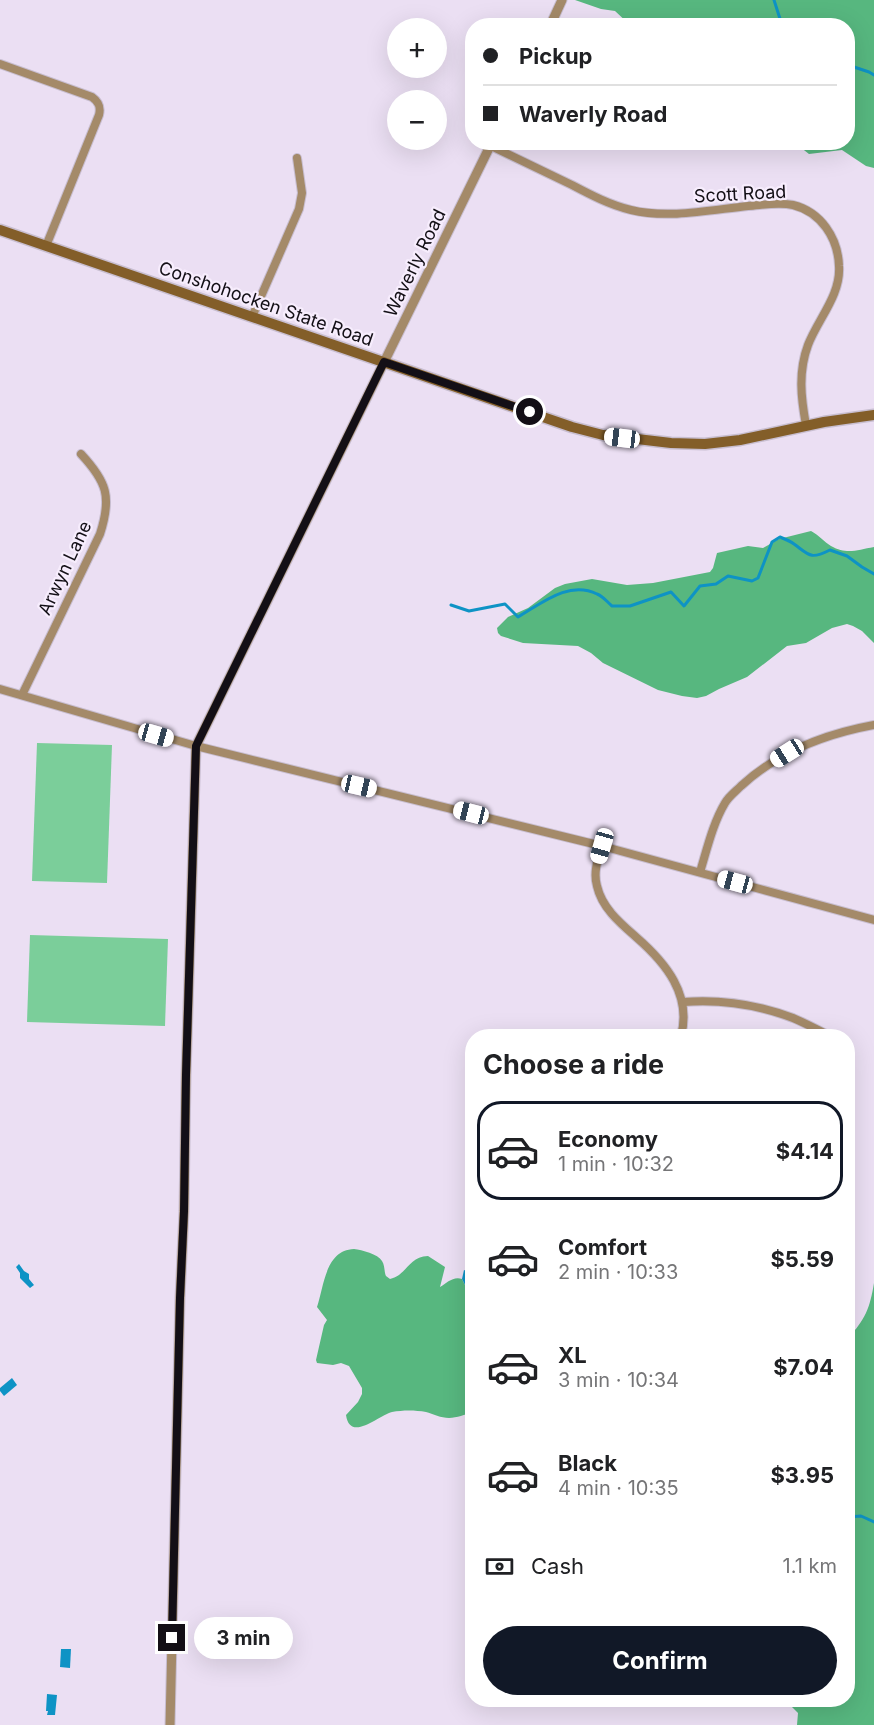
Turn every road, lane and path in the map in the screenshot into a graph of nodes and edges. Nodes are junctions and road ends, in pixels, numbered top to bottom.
1 (562, 0) edge
2 (554, 18) edge
3 (0, 64) edge
4 (488, 150) edge
5 (503, 150) edge
6 (297, 158) dead end
7 (0, 230) edge
8 (46, 246) junction
9 (252, 317) junction
10 (384, 362) junction
11 (874, 415) edge
12 (806, 425) junction
13 (81, 454) dead end
14 (0, 689) edge
15 (22, 695) junction
16 (874, 725) edge
17 (196, 746) junction
18 (602, 846) junction
19 (699, 872) junction
20 (874, 920) edge
21 (683, 1002) junction
22 (683, 1029) edge
23 (816, 1029) edge
24 (170, 1725) edge

1 - 2 street
3 - 8 street
4 - 10 street, Waverly Road
5 - 12 street, Scott Road
6 - 9 street
7 - 8 main road, Conshohocken State Road
8 - 9 main road, Conshohocken State Road
9 - 10 main road, Conshohocken State Road
10 - 12 main road, Conshohocken State Road
10 - 17 street, Waverly Road
11 - 12 main road, Conshohocken State Road
13 - 15 street, Arwyn Lane
14 - 15 street
15 - 17 street
16 - 19 street
17 - 18 street
17 - 24 street, Waverly Road
18 - 19 street
18 - 21 street
19 - 20 street
21 - 22 street
21 - 23 street

